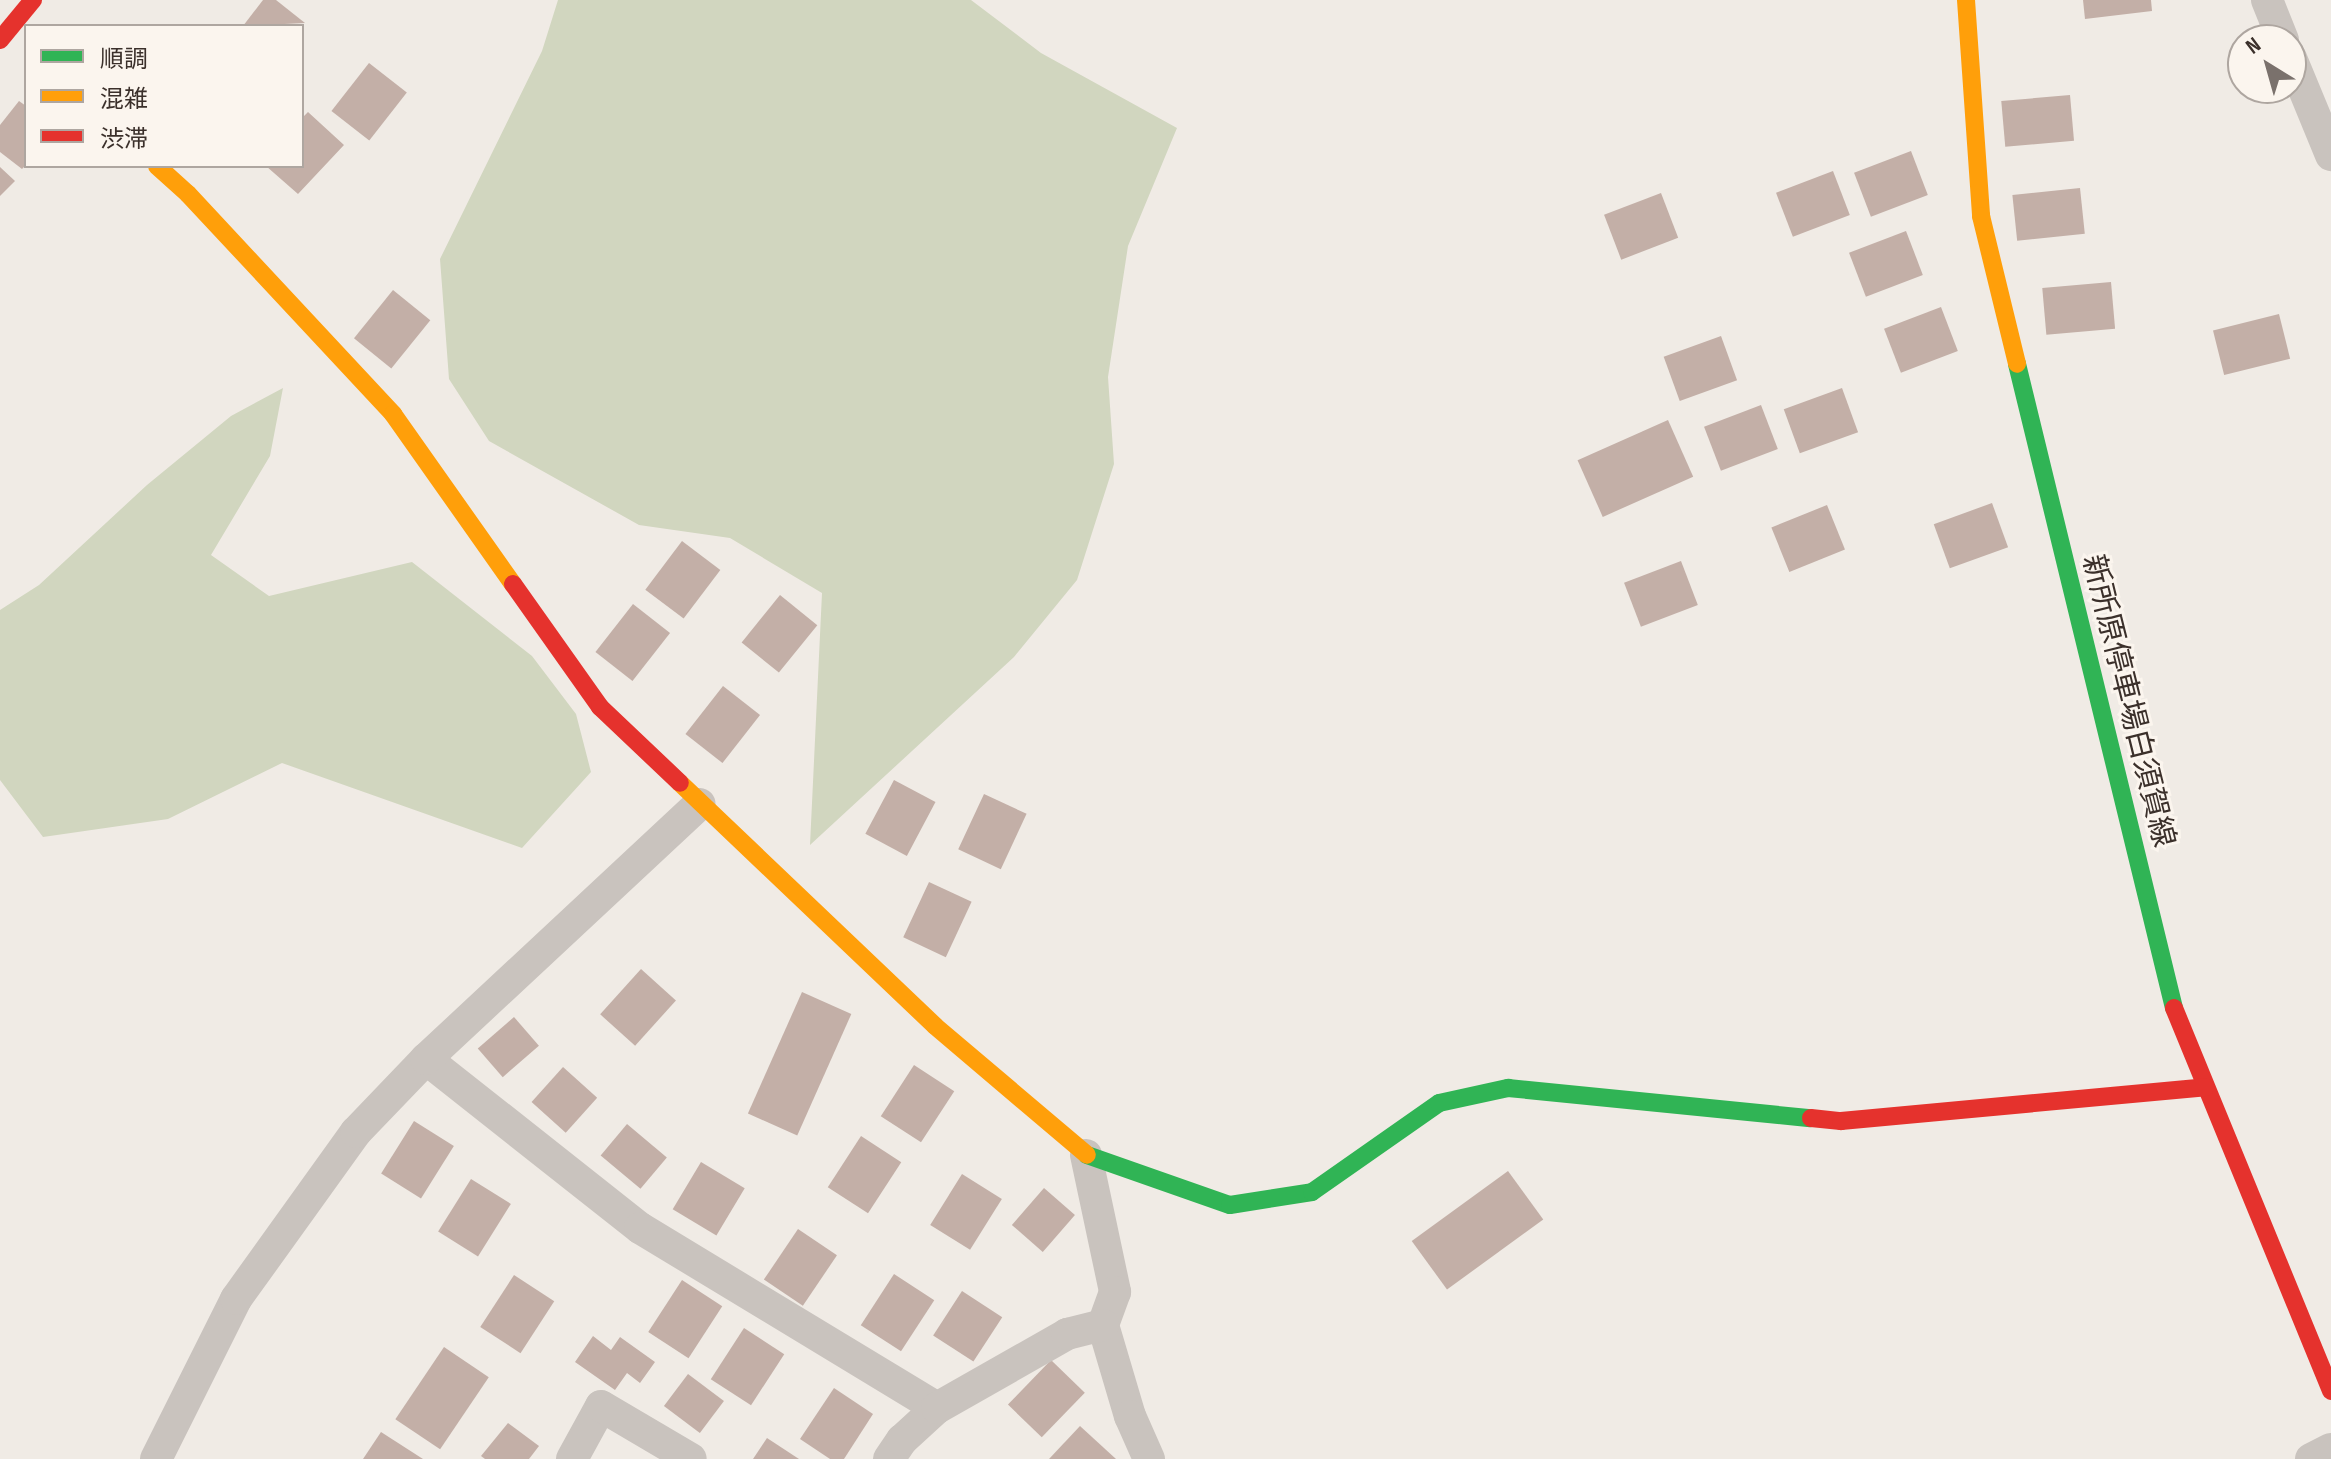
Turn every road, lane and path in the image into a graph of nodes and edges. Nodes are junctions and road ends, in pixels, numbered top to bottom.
1 (33, 0) edge
2 (1966, 0) edge
3 (2267, 0) edge
4 (2277, 24) edge
5 (8, 38) edge
6 (2307, 97) edge
7 (2331, 155) edge
8 (159, 168) edge
9 (699, 804) junction
10 (426, 1059) junction
11 (2205, 1087) junction
12 (1086, 1155) junction
13 (1103, 1325) junction
14 (2331, 1391) edge
15 (937, 1408) junction
16 (2331, 1449) edge
17 (156, 1459) edge
18 (572, 1459) edge
19 (691, 1459) edge
20 (889, 1459) edge
21 (1149, 1459) edge
22 (2311, 1459) edge

1 - 5 street
2 - 11 street, 新所原停車場白須賀線
3 - 4 street
6 - 7 street
8 - 9 street
9 - 10 street
9 - 12 street
10 - 15 street
10 - 17 street
11 - 12 street
11 - 14 street, 新所原停車場白須賀線
12 - 13 street
13 - 15 street
13 - 21 street
15 - 20 street
16 - 22 street
18 - 19 street

